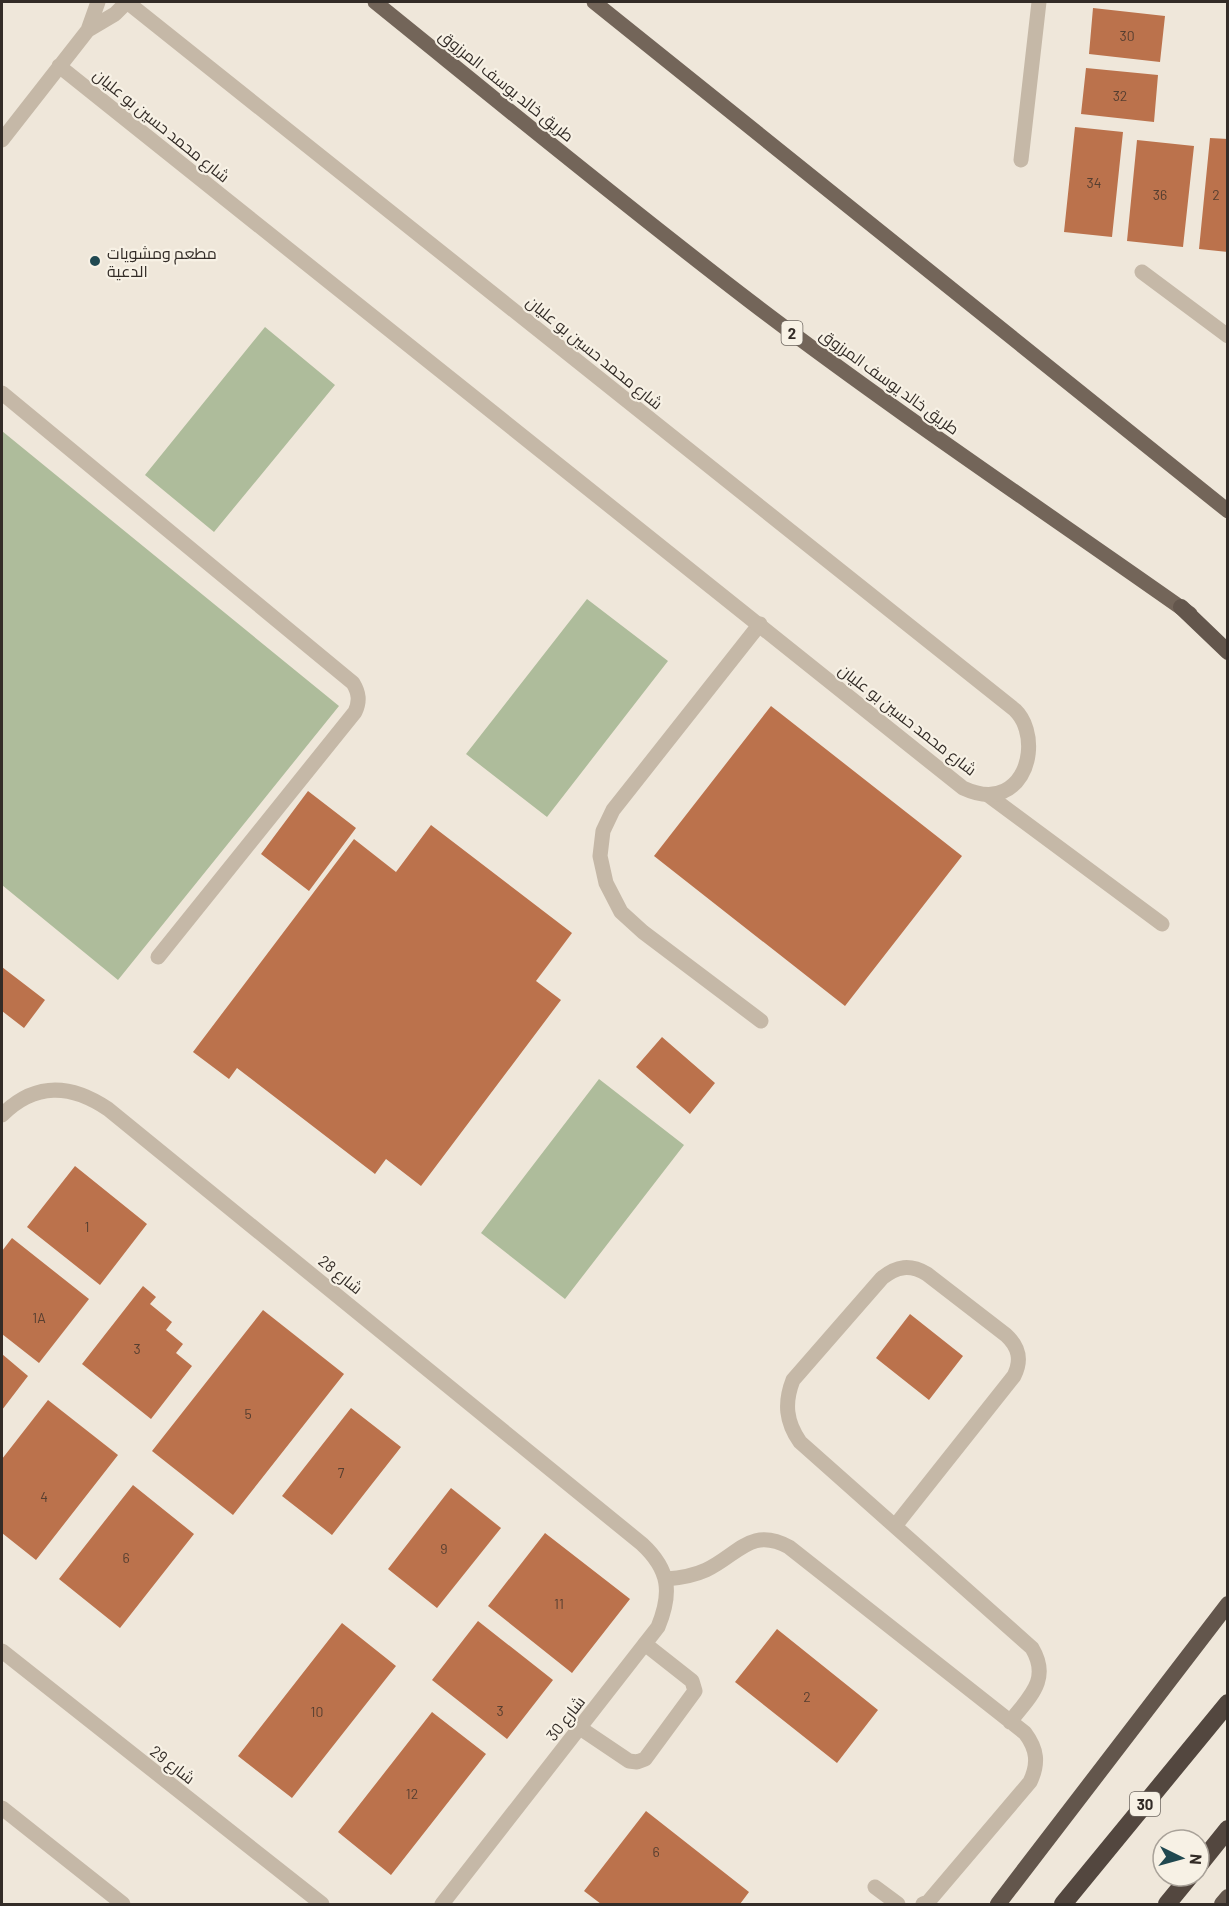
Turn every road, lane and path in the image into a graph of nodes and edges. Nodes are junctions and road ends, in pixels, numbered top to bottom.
1 (98, 2) edge
2 (127, 2) edge
3 (375, 2) edge
4 (594, 2) edge
5 (1039, 2) edge
6 (88, 30) junction
7 (59, 66) junction
8 (2, 140) edge
9 (1021, 160) dead end
10 (1142, 272) dead end
11 (1227, 336) edge
12 (2, 393) edge
13 (1227, 511) edge
14 (1181, 607) junction
15 (760, 624) junction
16 (1227, 640) edge
17 (1227, 652) edge
18 (988, 795) junction
19 (1162, 924) dead end
20 (158, 957) dead end
21 (761, 1021) dead end
22 (2, 1114) edge
23 (895, 1526) junction
24 (666, 1579) junction
25 (1227, 1604) edge
26 (645, 1644) junction
27 (2, 1651) edge
28 (1227, 1703) edge
29 (1010, 1722) junction
30 (580, 1728) junction
31 (2, 1808) edge
32 (1227, 1829) edge
33 (1211, 1850) edge
34 (875, 1887) dead end
35 (1180, 1888) edge
36 (1227, 1897) edge
37 (123, 1905) edge
38 (322, 1905) edge
39 (442, 1905) edge
40 (898, 1905) edge
41 (923, 1905) edge
42 (998, 1905) edge
43 (1063, 1905) edge
44 (1167, 1905) edge
45 (1222, 1905) edge

1 - 6 street
2 - 6 street
2 - 18 street, شارع محمد حسين بو عليان
3 - 14 main road, طريق خالد يوسف المرزوق / 2
4 - 13 main road
5 - 9 street
6 - 7 street
7 - 8 street
7 - 15 street, شارع محمد حسين بو عليان
10 - 11 street
12 - 20 street
14 - 16 main road, طريق خالد يوسف المرزوق / 2
14 - 17 highway
15 - 18 street, شارع محمد حسين بو عليان
15 - 21 street
18 - 19 street
22 - 24 street, شارع 28
23 - 23 street
23 - 29 street
24 - 26 street, شارع 30
24 - 29 street
25 - 42 highway
26 - 30 street, شارع 30
26 - 30 street
27 - 38 street, شارع 29
28 - 43 highway, 30
29 - 41 street
30 - 39 street, شارع 30
31 - 37 street
32 - 33 highway
34 - 40 street
35 - 44 highway
36 - 45 highway

